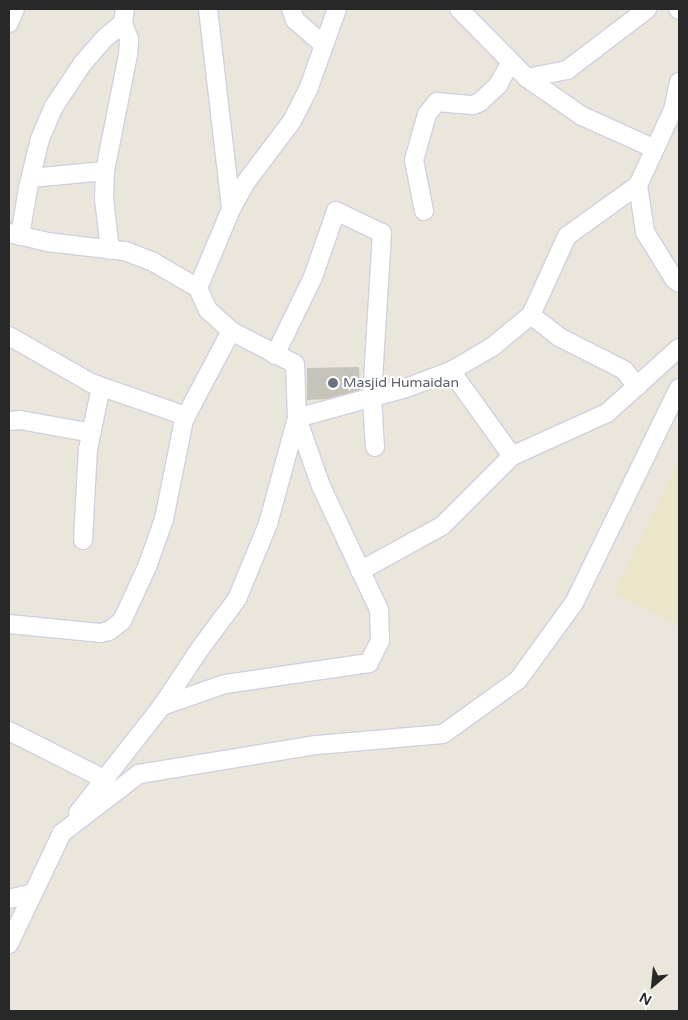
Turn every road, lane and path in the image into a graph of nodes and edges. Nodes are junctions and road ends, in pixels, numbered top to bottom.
1 (15, 9) edge
2 (208, 9) edge
3 (291, 9) edge
4 (336, 9) edge
5 (460, 9) edge
6 (647, 9) edge
7 (124, 16) edge
8 (9, 23) edge
9 (323, 44) junction
10 (511, 62) junction
11 (527, 78) junction
12 (679, 82) edge
13 (655, 149) junction
14 (105, 172) junction
15 (31, 178) junction
16 (638, 185) junction
17 (231, 209) junction
18 (424, 211) dead end
19 (14, 235) edge
20 (110, 250) junction
21 (679, 283) edge
22 (198, 288) junction
23 (532, 315) junction
24 (231, 331) junction
25 (9, 336) edge
26 (679, 348) edge
27 (275, 356) junction
28 (451, 372) junction
29 (637, 386) junction
30 (101, 387) junction
31 (679, 388) edge
32 (372, 398) junction
33 (186, 416) junction
34 (297, 418) junction
35 (9, 421) edge
36 (92, 433) junction
37 (375, 447) dead end
38 (512, 456) junction
39 (83, 540) dead end
40 (360, 571) junction
41 (9, 624) edge
42 (162, 706) junction
43 (9, 731) edge
44 (104, 779) junction
45 (62, 833) junction
46 (33, 894) junction
47 (9, 899) edge
48 (9, 944) edge

1 - 8 street
2 - 17 street
3 - 9 street
4 - 9 street
5 - 10 street
6 - 11 street
7 - 14 street
7 - 15 street
9 - 17 street
10 - 11 street
10 - 18 street
11 - 13 street
12 - 13 street
13 - 16 street
14 - 15 street
14 - 20 street
15 - 19 street
16 - 21 street
16 - 23 street
17 - 22 street
19 - 20 street
20 - 22 street
22 - 24 street
23 - 28 street
23 - 29 street
24 - 27 street
24 - 33 street
25 - 30 street
26 - 29 street
27 - 32 street
27 - 34 street
28 - 32 street
28 - 38 street
29 - 38 street
30 - 33 street
30 - 36 street
31 - 45 street
32 - 34 street
32 - 37 street
33 - 41 street
34 - 40 street
34 - 42 street
35 - 36 street
36 - 39 street
38 - 40 street
40 - 42 street
42 - 44 street
43 - 44 street
44 - 45 street
45 - 46 street
46 - 47 street
46 - 48 street

